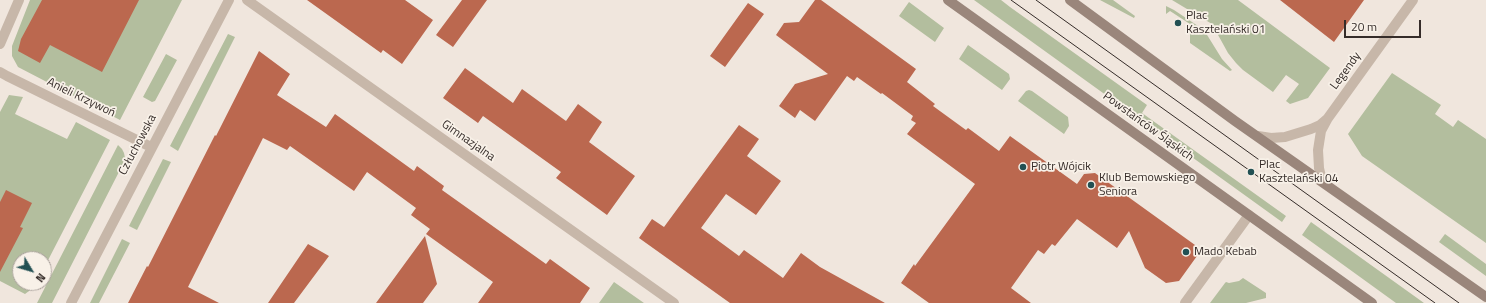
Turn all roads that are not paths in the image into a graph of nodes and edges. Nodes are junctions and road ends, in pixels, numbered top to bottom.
1 (19, 0) edge
2 (229, 0) edge
3 (248, 0) edge
4 (948, 0) edge
5 (1070, 0) edge
6 (1413, 0) edge
7 (0, 44) edge
8 (0, 72) edge
9 (1328, 118) junction
10 (1258, 136) junction
11 (151, 147) junction
12 (1322, 181) junction
13 (1249, 215) junction
14 (1486, 297) edge
15 (71, 303) edge
16 (674, 303) edge
17 (1185, 303) edge
18 (1372, 303) edge

1 - 7 street
2 - 11 street, Człuchowska
3 - 16 street, Gimnazjalna
4 - 13 main road, Powstańców Śląskich
5 - 10 main road
6 - 9 street, Legendy
8 - 11 street, Anieli Krzywoń
9 - 10 street, Legendy
9 - 12 street, Legendy
10 - 12 main road
11 - 15 street, Człuchowska
12 - 14 main road
13 - 17 street
13 - 18 main road, Powstańców Śląskich

